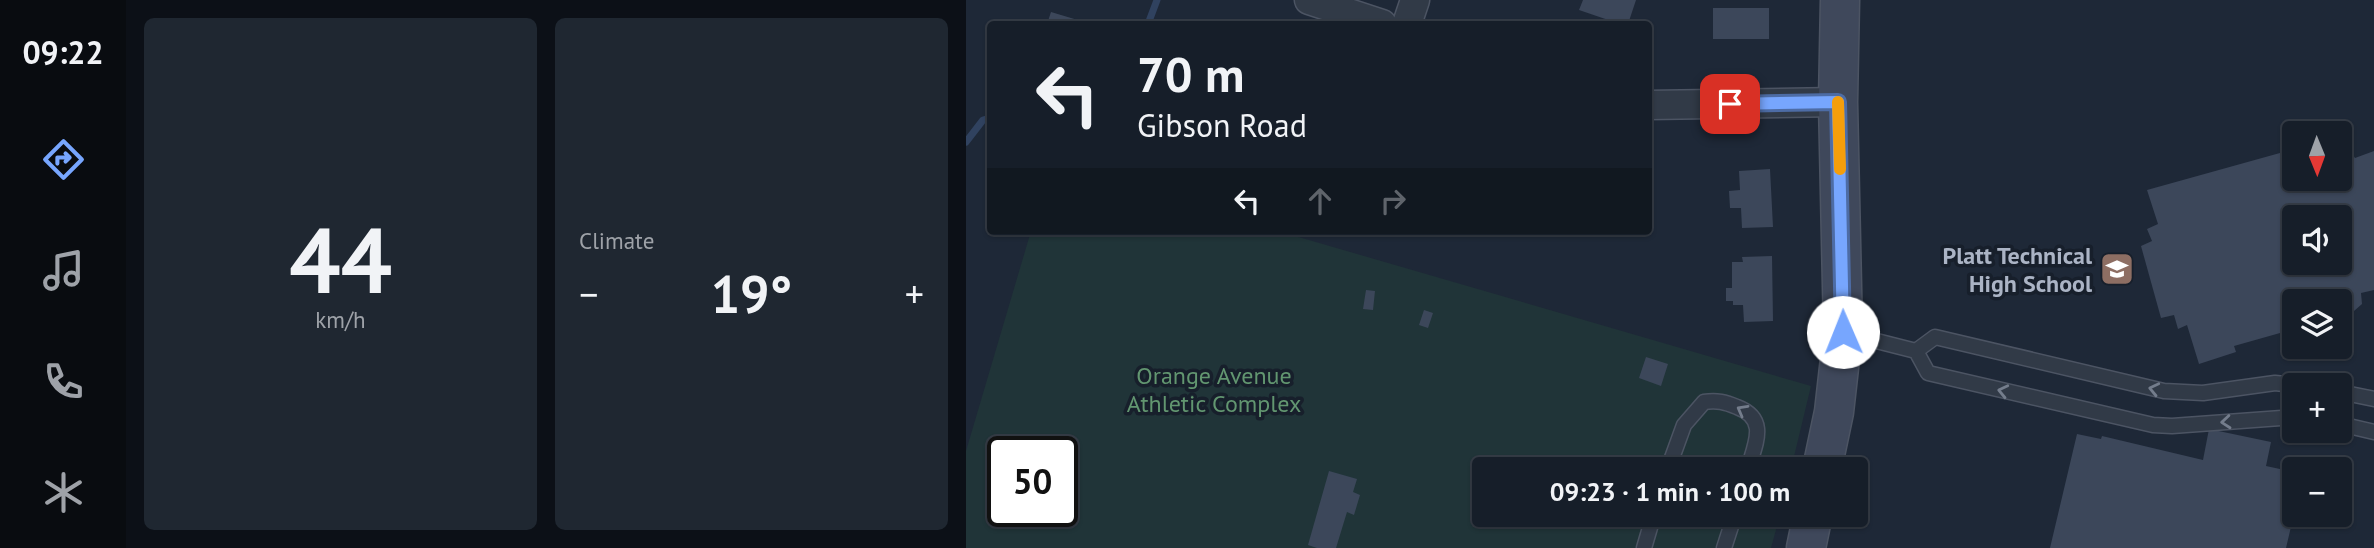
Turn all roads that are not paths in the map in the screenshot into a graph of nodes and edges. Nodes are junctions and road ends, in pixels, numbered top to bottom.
1 (1309, 0) edge
2 (1415, 0) edge
3 (1840, 0) edge
4 (1373, 21) edge
5 (1408, 21) edge
6 (1838, 102) junction
7 (1652, 105) edge
8 (1843, 332) junction
9 (1916, 351) junction
10 (2282, 384) edge
11 (2352, 394) edge
12 (2374, 399) edge
13 (2282, 418) edge
14 (2352, 427) edge
15 (2374, 432) edge
16 (1672, 457) edge
17 (1751, 457) edge
18 (1825, 457) edge
19 (1650, 527) edge
20 (1731, 527) edge
21 (1810, 527) edge
22 (1644, 548) edge
23 (1724, 548) edge
24 (1806, 548) edge

1 - 4 street
2 - 5 street
3 - 6 main road
6 - 7 street
6 - 8 main road
8 - 9 lane
8 - 18 main road
10 -> 9 lane
13 -> 9 lane
11 - 12 lane
14 - 15 lane
17 -> 16 lane
19 - 22 lane
20 - 23 lane
21 - 24 main road

